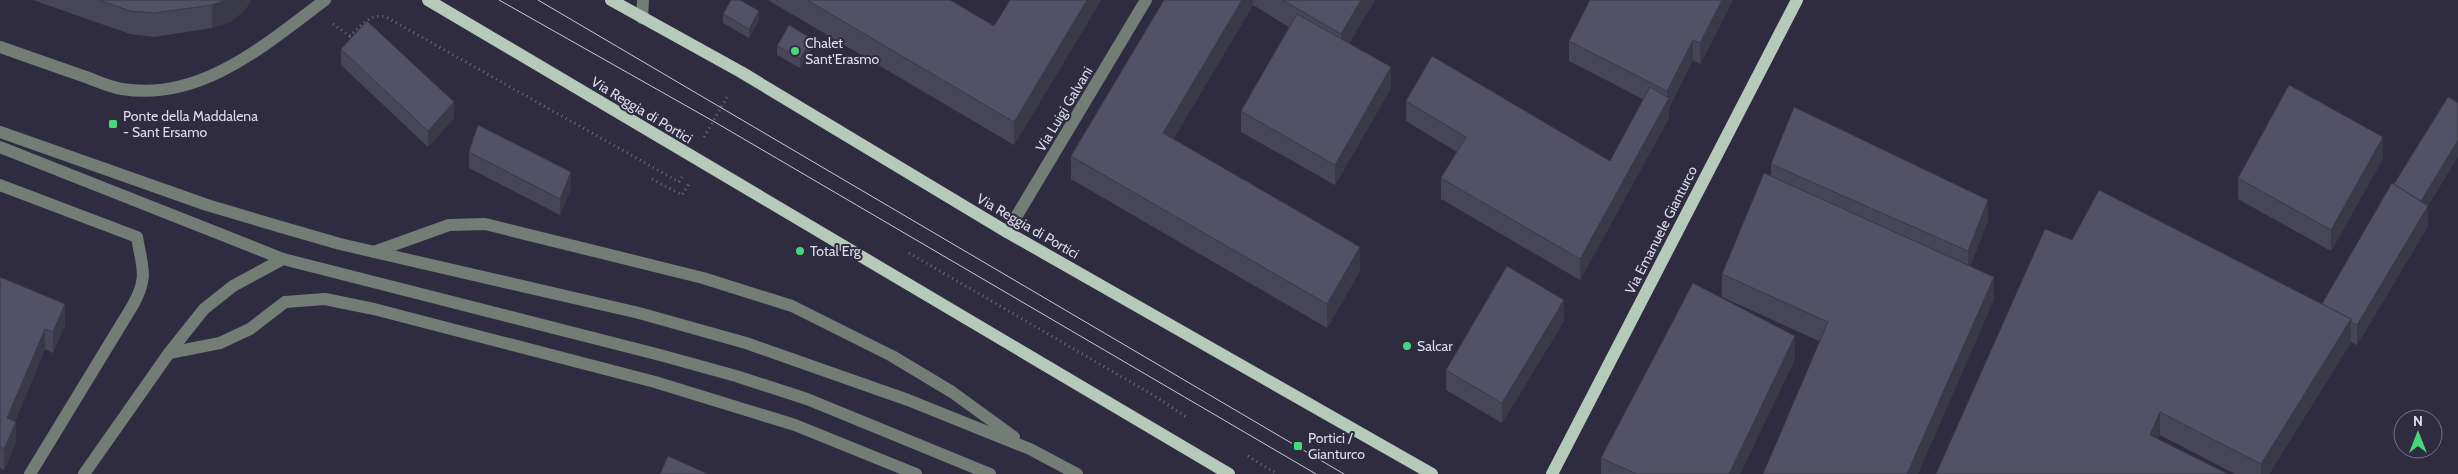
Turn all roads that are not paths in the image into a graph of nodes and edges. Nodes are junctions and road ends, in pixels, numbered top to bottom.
1 (324, 0) edge
2 (428, 0) edge
3 (612, 0) edge
4 (644, 0) edge
5 (1146, 0) edge
6 (1797, 0) edge
7 (642, 18) junction
8 (0, 47) edge
9 (0, 132) edge
10 (0, 146) edge
11 (0, 186) edge
12 (1007, 232) junction
13 (374, 252) junction
14 (284, 259) junction
15 (169, 353) junction
16 (1030, 449) junction
17 (30, 474) edge
18 (84, 474) edge
19 (916, 474) edge
20 (990, 474) edge
21 (1077, 474) edge
22 (1229, 474) edge
23 (1432, 474) edge
24 (1552, 474) edge

1 - 8 street
2 - 22 main road, Via Reggia di Portici
3 - 7 main road, Via Reggia di Portici
4 - 7 street
5 - 12 street, Via Luigi Galvani
6 - 24 main road, Via Emanuele Gianturco
7 - 12 main road, Via Reggia di Portici
9 - 13 street
10 - 14 street
11 - 17 street
12 - 23 main road, Via Reggia di Portici
13 - 16 street
13 - 16 street
14 - 15 street
14 - 20 street
15 - 18 street
15 - 19 street
16 - 21 street

